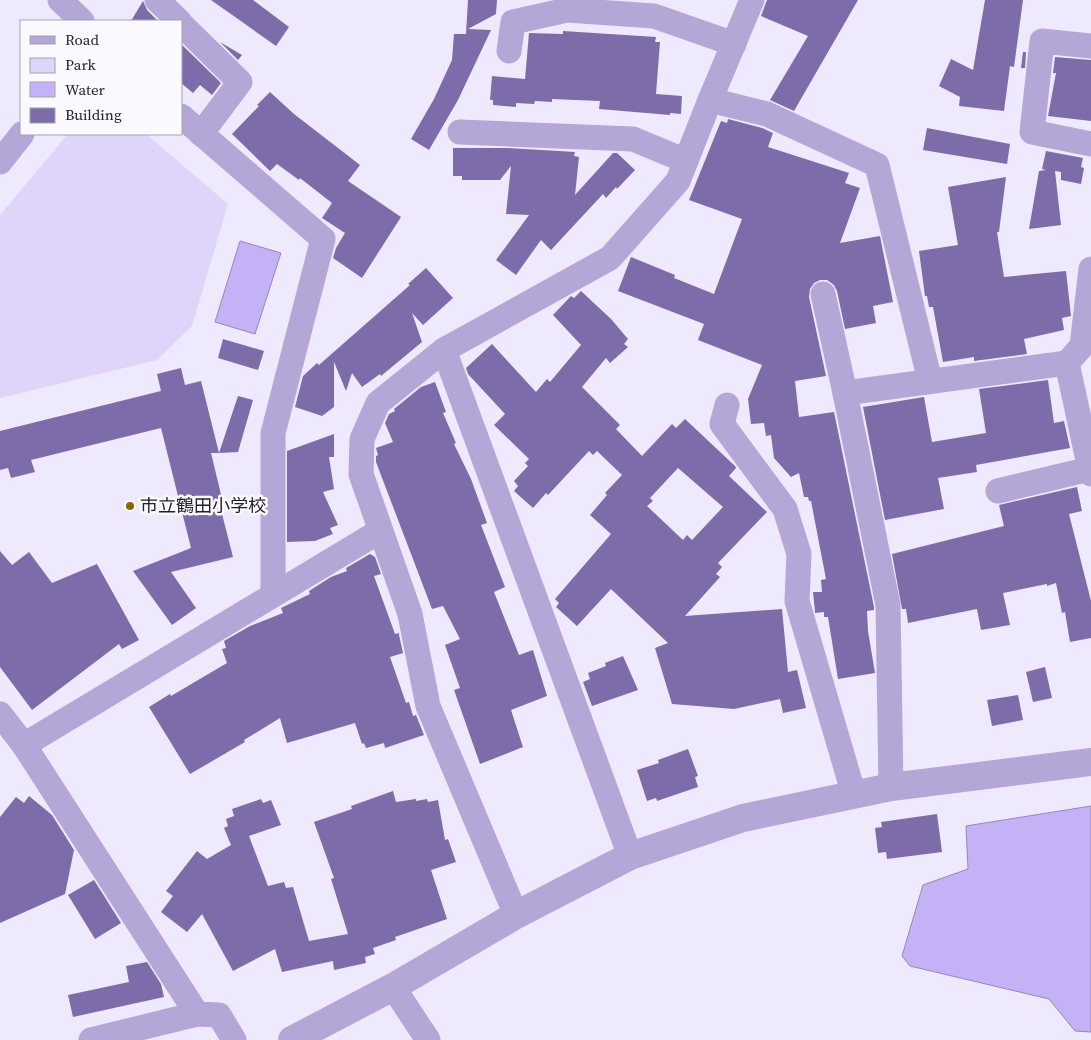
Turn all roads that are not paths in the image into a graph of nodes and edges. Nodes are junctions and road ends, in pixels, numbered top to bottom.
1 (157, 0) edge
2 (752, 0) edge
3 (607, 6) edge
4 (178, 20) edge
5 (182, 24) edge
6 (734, 44) junction
7 (1091, 46) edge
8 (509, 51) dead end
9 (710, 100) junction
10 (182, 117) edge
11 (460, 132) dead end
12 (201, 134) junction
13 (21, 135) edge
14 (1091, 144) edge
15 (686, 161) junction
16 (0, 162) edge
17 (1091, 270) edge
18 (824, 294) dead end
19 (444, 350) junction
20 (1080, 352) edge
21 (930, 381) junction
22 (845, 393) junction
23 (728, 405) dead end
24 (1090, 471) edge
25 (998, 491) dead end
26 (380, 531) junction
27 (273, 595) junction
28 (0, 714) edge
29 (24, 745) junction
30 (1091, 762) edge
31 (891, 787) junction
32 (854, 795) junction
33 (630, 856) junction
34 (516, 915) junction
35 (393, 987) junction
36 (197, 1014) junction
37 (91, 1040) edge
38 (234, 1040) edge
39 (292, 1040) edge
40 (428, 1040) edge

1 - 4 street
2 - 6 street
3 - 6 street
3 - 8 street
5 - 12 street
6 - 9 street
7 - 14 street
9 - 15 street
9 - 21 street
10 - 12 street
11 - 15 street
12 - 27 street
13 - 16 street
15 - 19 street
17 - 20 street
18 - 22 street
19 - 26 street
19 - 33 street
20 - 21 street
20 - 24 street
21 - 22 street
22 - 31 street
23 - 32 street
24 - 25 street
26 - 27 street
26 - 34 street
27 - 29 street
28 - 29 street
29 - 36 street
30 - 31 street
31 - 32 street
32 - 33 street
33 - 34 street
34 - 35 street
35 - 39 street
35 - 40 street
36 - 37 street
36 - 38 street

